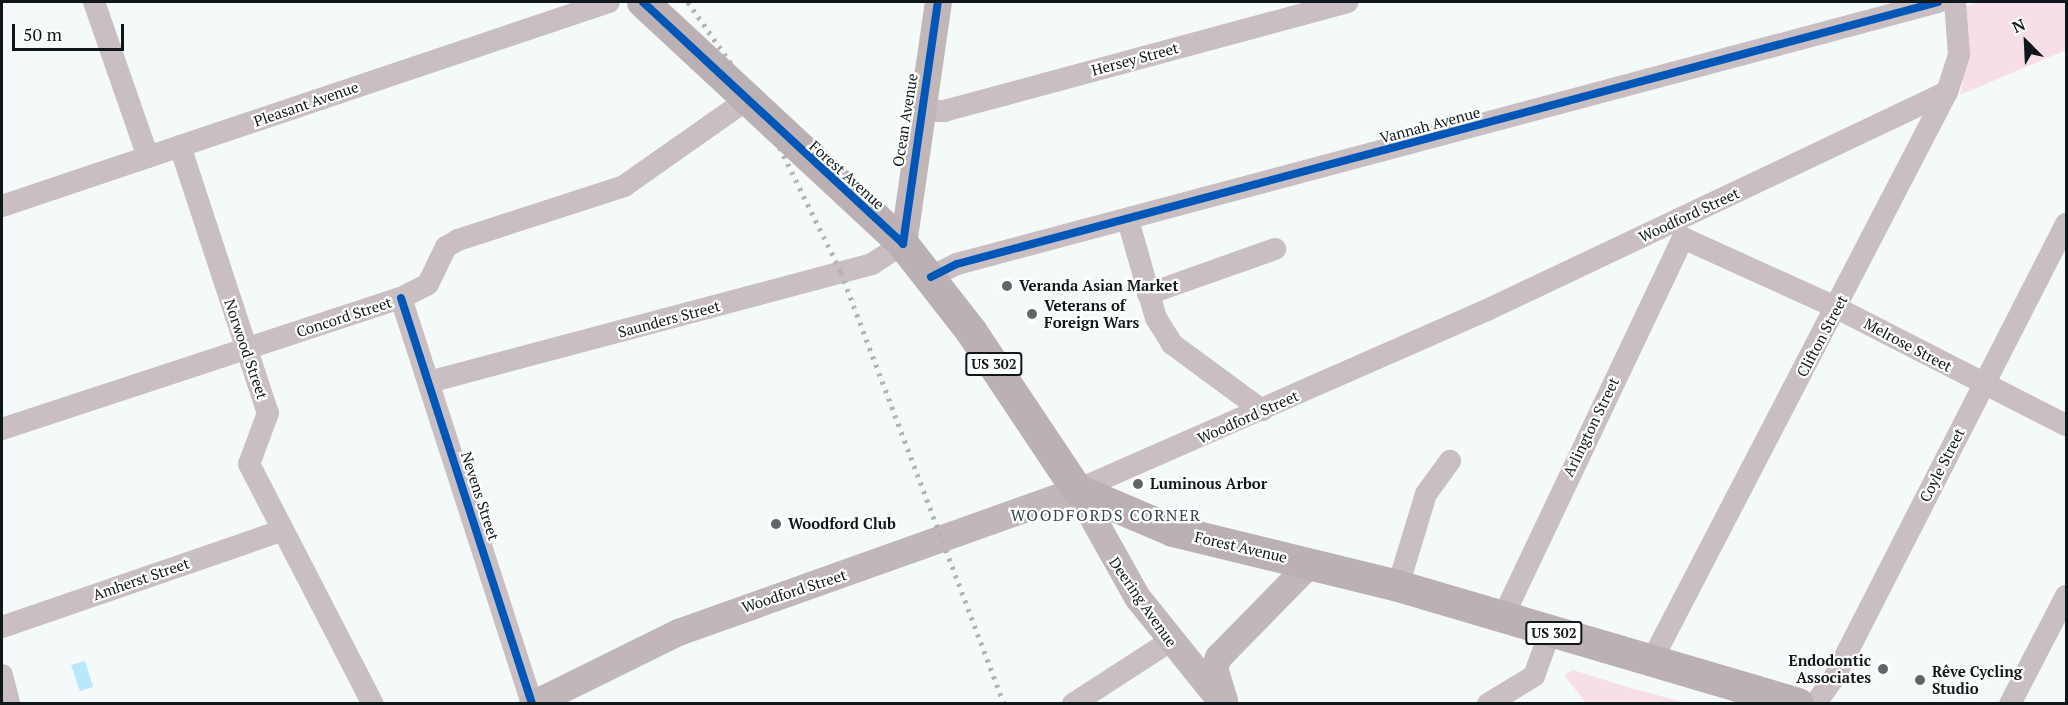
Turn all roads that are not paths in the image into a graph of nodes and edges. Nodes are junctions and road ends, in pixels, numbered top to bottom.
1 (94, 2) edge
2 (609, 2) edge
3 (643, 2) edge
4 (938, 2) edge
5 (1348, 2) edge
6 (1938, 2) edge
7 (1955, 2) edge
8 (1947, 92) junction
9 (746, 101) junction
10 (920, 111) junction
11 (180, 146) junction
12 (148, 157) junction
13 (2, 206) edge
14 (1128, 220) junction
15 (2067, 224) edge
16 (1678, 229) junction
17 (903, 244) junction
18 (1275, 249) dead end
19 (931, 278) junction
20 (1148, 294) junction
21 (401, 298) junction
22 (1837, 308) junction
23 (246, 349) junction
24 (429, 382) junction
25 (1983, 384) junction
26 (1262, 410) junction
27 (2067, 425) edge
28 (2, 429) edge
29 (1450, 461) dead end
30 (1077, 490) junction
31 (281, 531) junction
32 (1310, 563) junction
33 (1398, 586) junction
34 (2067, 596) edge
35 (1502, 619) junction
36 (2, 627) edge
37 (1550, 632) junction
38 (1175, 649) junction
39 (1218, 657) junction
40 (1651, 662) junction
41 (2, 675) edge
42 (532, 703) edge
43 (1800, 703) edge
44 (9, 704) edge
45 (373, 704) edge
46 (1073, 704) edge
47 (1225, 704) edge
48 (1488, 704) edge
49 (2010, 704) edge

1 - 12 street
2 - 11 street, Pleasant Avenue
3 - 9 highway, Forest Avenue / US 302
4 - 10 main road, Ocean Avenue
5 - 10 street, Hersey Street
6 - 14 street, Vannah Avenue
7 - 8 street, Clifton Street
8 - 16 street, Woodford Street
8 - 22 street, Clifton Street
9 - 17 highway, Forest Avenue / US 302
9 - 21 street, Concord Street
10 - 17 main road, Ocean Avenue
11 - 12 street, Pleasant Avenue
11 - 23 street, Norwood Street
12 - 13 street, Pleasant Avenue
14 - 19 street, Vannah Avenue
14 - 20 street
15 - 25 street, Coyle Street
16 - 22 street, Melrose Street
16 - 26 street, Woodford Street
16 - 35 street, Arlington Street
17 - 19 highway, Forest Avenue / US 302
17 - 24 street, Saunders Street
18 - 20 street
19 - 30 highway, Forest Avenue / US 302
20 - 26 street
21 - 23 street, Concord Street
21 - 24 street, Nevens Street
22 - 25 street, Melrose Street
22 - 40 street, Clifton Street
23 - 28 street, Concord Street
23 - 31 street, Norwood Street
24 - 42 street, Nevens Street
25 - 27 street, Melrose Street
25 - 43 street, Coyle Street
26 - 30 street, Woodford Street
29 - 33 street
30 - 32 highway, Forest Avenue / US 302
30 - 38 main road, Deering Avenue
30 - 42 main road, Woodford Street
31 - 36 street, Amherst Street
31 - 45 street, Norwood Street
32 - 33 highway, Forest Avenue / US 302
32 - 39 main road
33 - 35 highway, Forest Avenue / US 302
34 - 49 street
35 - 37 highway, Forest Avenue / US 302
37 - 40 highway, Forest Avenue / US 302
37 - 48 street
38 - 39 street
38 - 46 street
38 - 47 main road, Deering Avenue
39 - 47 main road
40 - 43 highway, Forest Avenue / US 302
41 - 44 street

